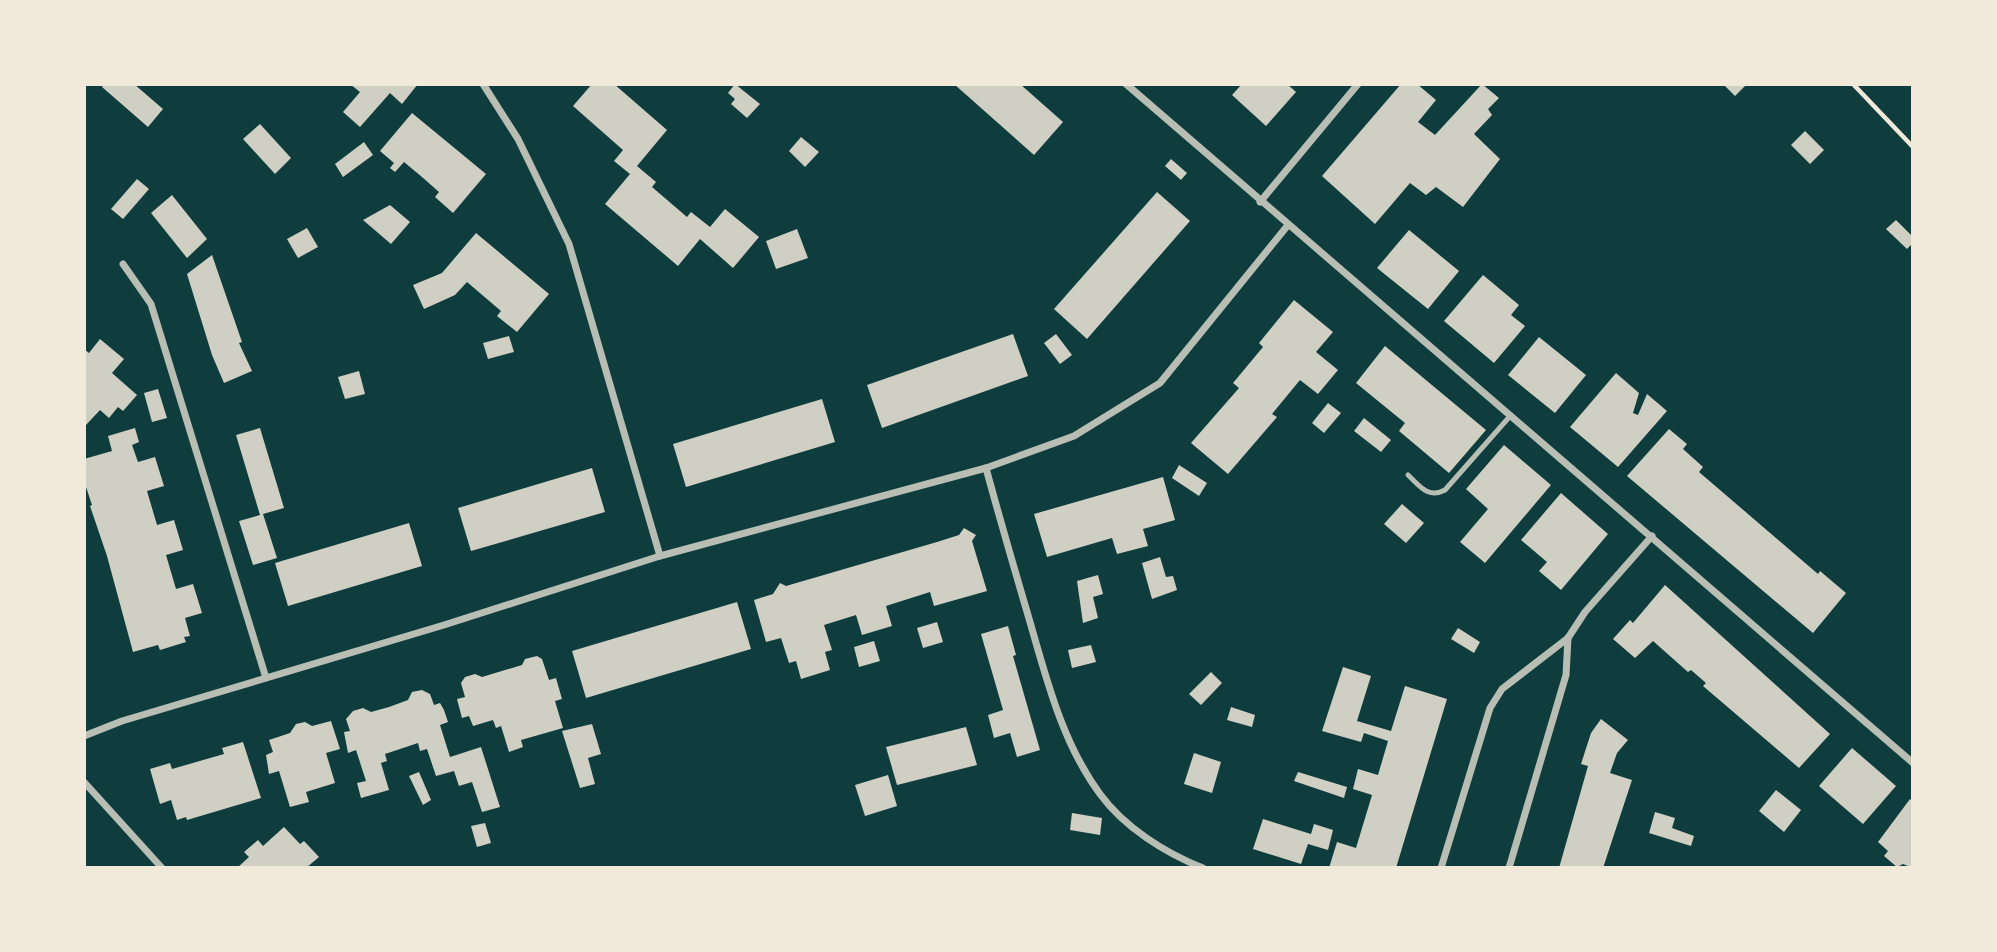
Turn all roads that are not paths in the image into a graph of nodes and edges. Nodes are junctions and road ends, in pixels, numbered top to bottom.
1 (483, 84) edge
2 (1126, 84) edge
3 (1358, 84) edge
4 (1260, 202) junction
5 (1288, 225) junction
6 (123, 264) dead end
7 (1511, 415) junction
8 (986, 468) junction
9 (1408, 475) dead end
10 (1652, 536) junction
11 (660, 556) junction
12 (1568, 638) junction
13 (266, 678) junction
14 (84, 736) edge
15 (1913, 763) edge
16 (84, 782) edge
17 (162, 868) edge
18 (1203, 868) edge
19 (1441, 868) edge
20 (1509, 868) edge

1 - 11 street
2 - 4 street
3 - 4 street
4 - 5 street
5 - 7 street
5 - 8 street
6 - 13 street
7 - 9 lane
7 - 10 street
8 - 11 street
8 - 18 street
10 - 12 street
10 - 15 street
11 - 13 street
12 - 19 street
12 - 20 street
13 - 14 street
16 - 17 street

